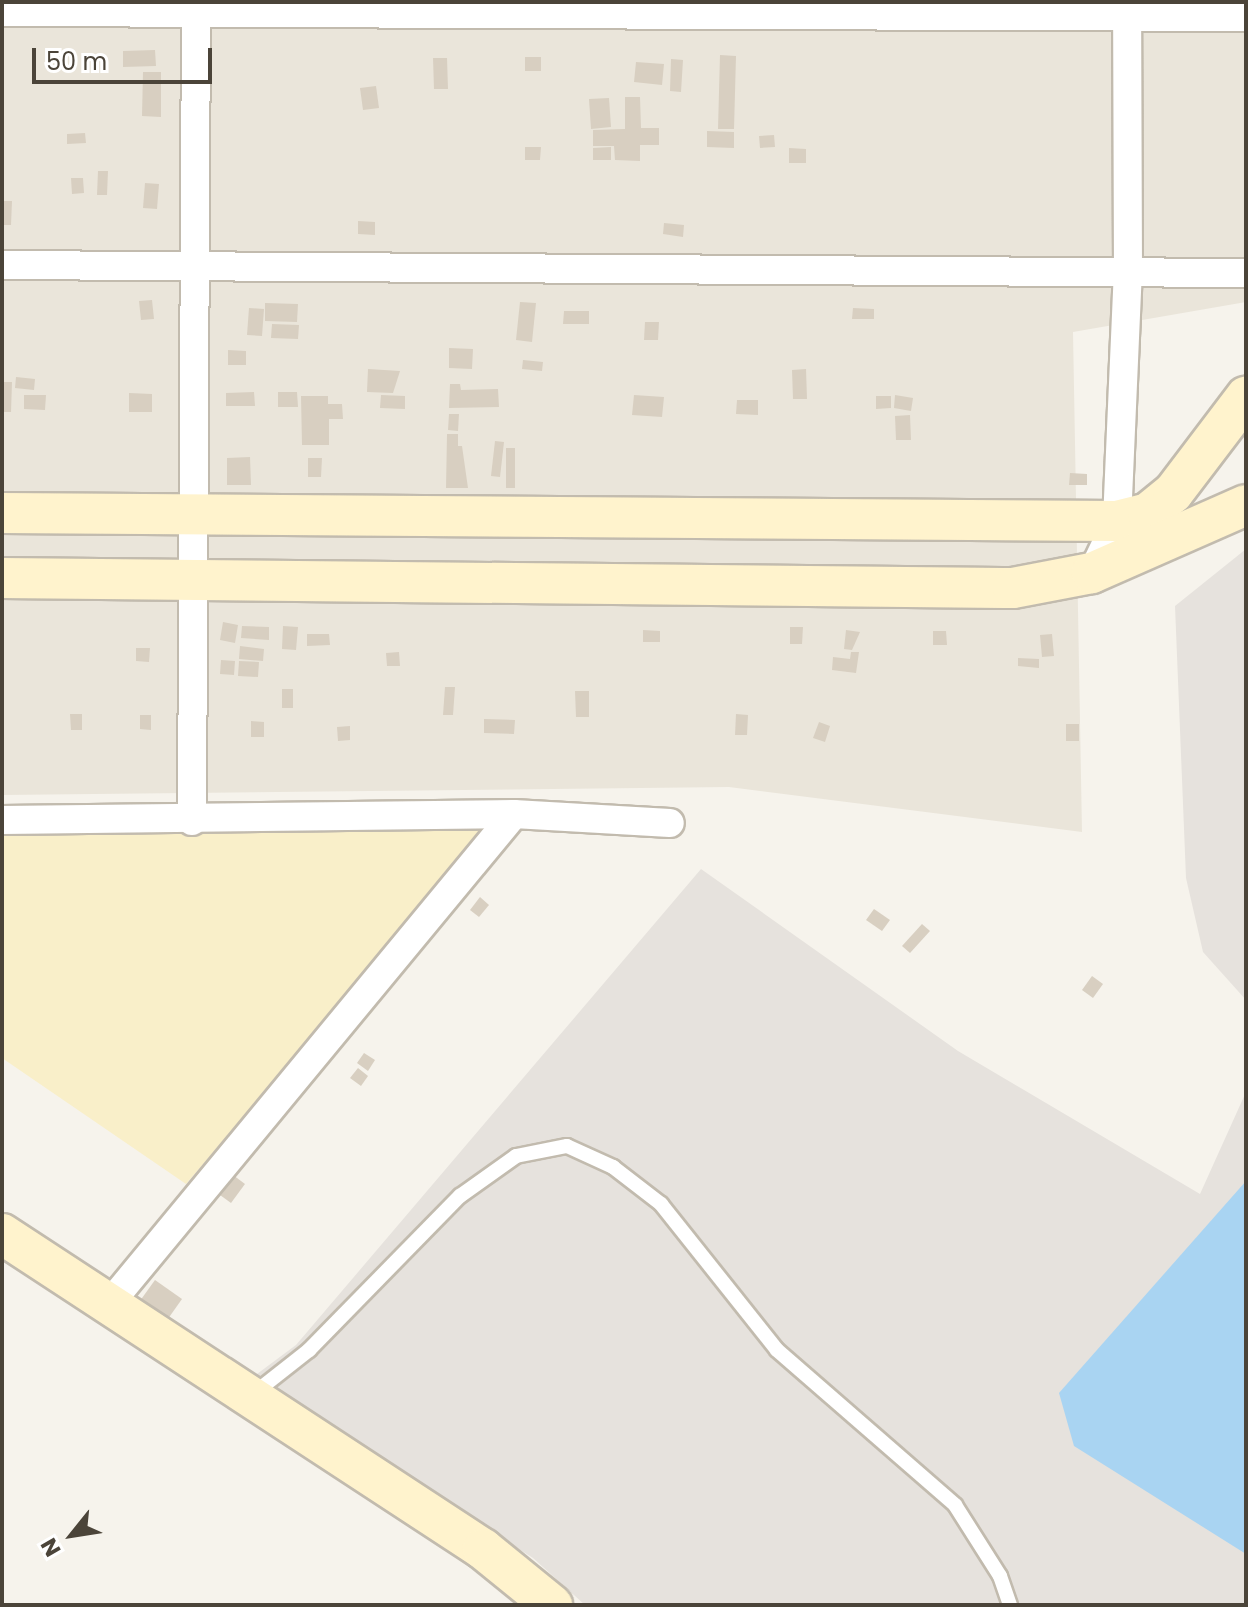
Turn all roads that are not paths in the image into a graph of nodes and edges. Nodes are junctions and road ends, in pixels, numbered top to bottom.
1 (196, 7) edge
2 (1127, 10) edge
3 (2, 12) edge
4 (1246, 17) edge
5 (2, 265) edge
6 (195, 269) junction
7 (1128, 269) junction
8 (1246, 273) edge
9 (1246, 397) edge
10 (1246, 505) edge
11 (2, 513) edge
12 (193, 516) junction
13 (1117, 521) junction
14 (1092, 573) junction
15 (2, 578) edge
16 (192, 578) junction
17 (514, 814) junction
18 (2, 820) edge
19 (192, 821) junction
20 (670, 823) dead end
21 (2, 1234) edge
22 (110, 1303) junction
23 (248, 1397) junction
24 (552, 1605) edge
25 (1010, 1605) edge

1 - 2 street
1 - 3 street
1 - 6 street
2 - 4 street
2 - 7 street
5 - 6 street
6 - 7 street
6 - 12 street
7 - 8 street
7 - 13 street
9 - 13 street
10 - 14 street
11 - 12 street
12 - 13 street
12 - 16 street
13 - 14 street
14 - 16 street
15 - 16 street
16 - 19 street
17 - 19 street
17 - 20 street
17 - 22 street
18 - 19 street
21 - 22 street
22 - 23 street
23 - 24 street
23 - 25 lane

